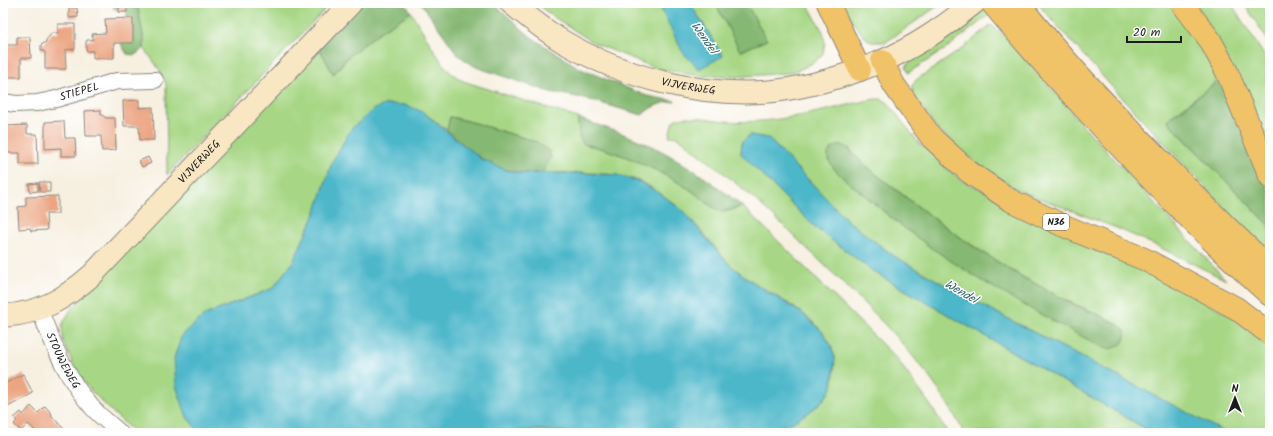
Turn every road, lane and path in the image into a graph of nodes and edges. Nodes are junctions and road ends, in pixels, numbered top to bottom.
1 (351, 3) edge
2 (511, 3) edge
3 (828, 3) edge
4 (974, 3) edge
5 (992, 3) edge
6 (1018, 3) edge
7 (1182, 3) edge
8 (1028, 32) junction
9 (882, 62) junction
10 (860, 70) junction
11 (155, 80) dead end
12 (3, 102) edge
13 (1270, 176) edge
14 (1270, 268) edge
15 (1270, 295) edge
16 (39, 309) junction
17 (3, 316) edge
18 (1270, 334) edge
19 (120, 433) edge

1 - 16 main road, VIJVERWEG
2 - 10 main road, VIJVERWEG
3 - 10 highway
4 - 9 main road, VIJVERWEG
5 - 8 highway
6 - 8 highway
7 - 13 highway
8 - 14 highway
8 - 15 highway
9 - 10 main road, VIJVERWEG
9 - 18 highway, N36
11 - 12 street, STIEPEL
16 - 17 main road
16 - 19 street, STOUWEWEG

